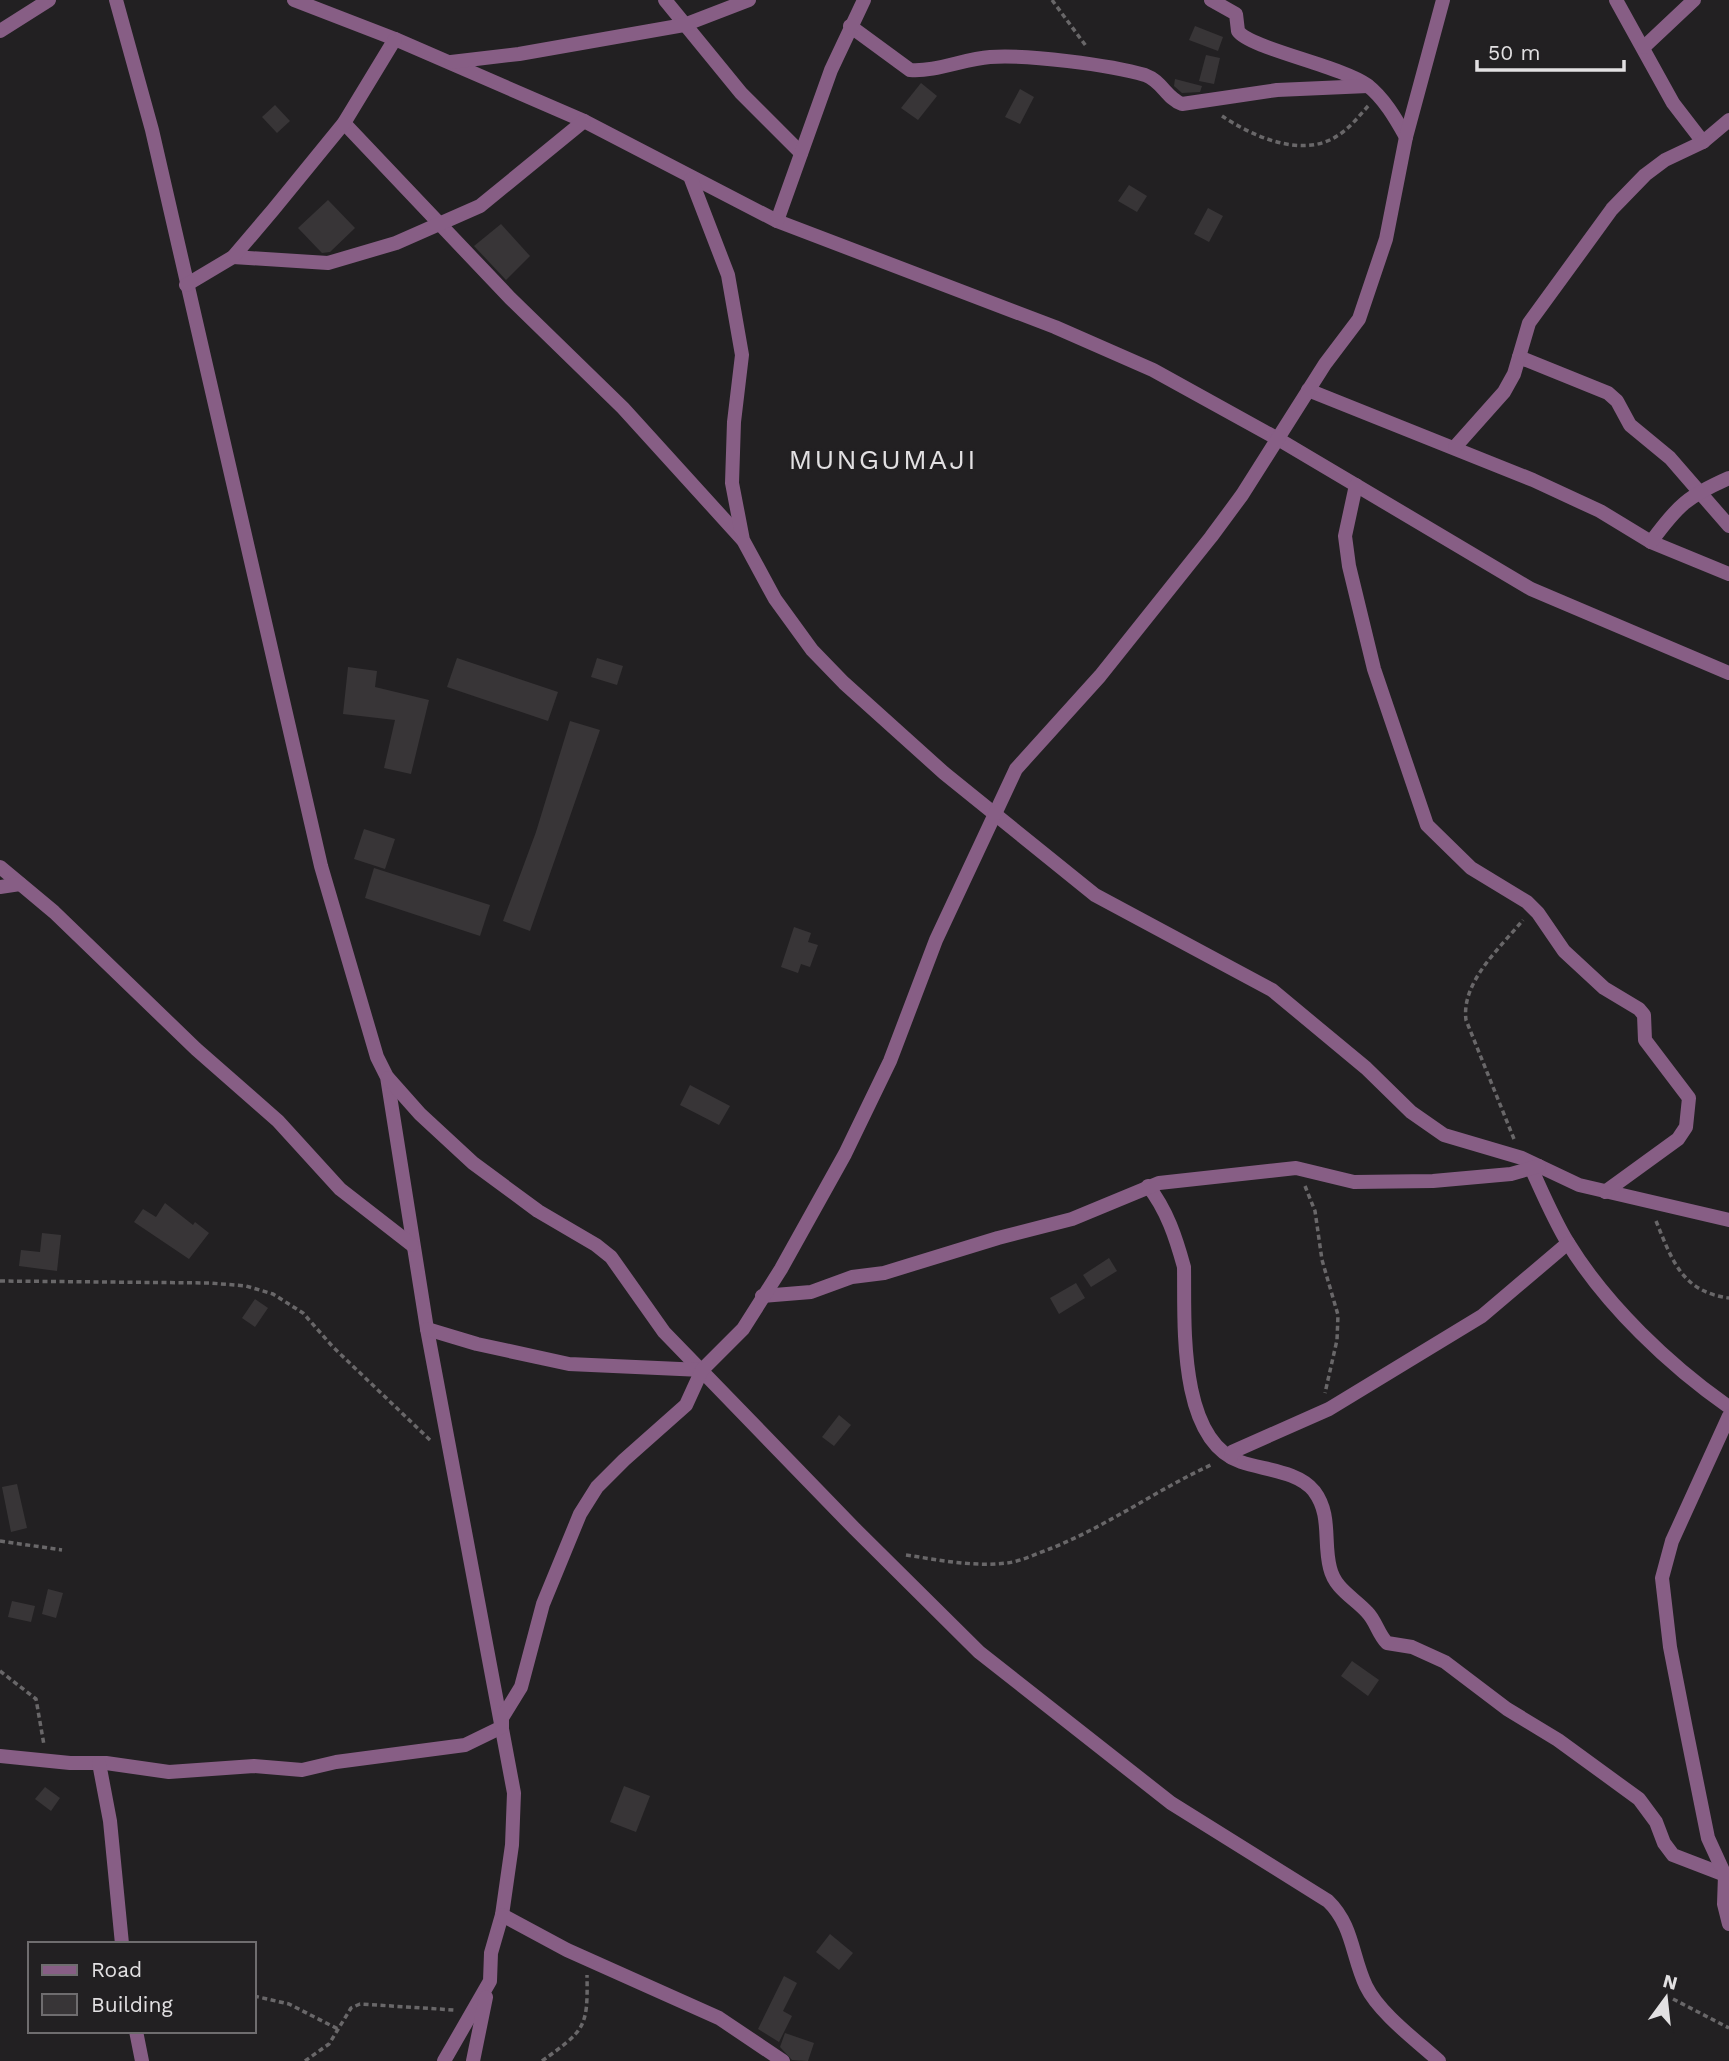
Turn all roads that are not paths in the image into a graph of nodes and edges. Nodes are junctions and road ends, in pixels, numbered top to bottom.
1 (49, 0) edge
2 (116, 0) edge
3 (294, 0) edge
4 (665, 0) edge
5 (748, 0) edge
6 (864, 0) edge
7 (1211, 0) edge
8 (1443, 0) edge
9 (1616, 0) edge
10 (1694, 0) edge
11 (684, 24) junction
12 (850, 26) junction
13 (0, 31) edge
14 (395, 39) junction
15 (1644, 47) junction
16 (450, 62) junction
17 (1373, 91) junction
18 (1729, 120) edge
19 (584, 121) junction
20 (344, 123) junction
21 (1406, 137) junction
22 (1703, 142) junction
23 (801, 153) junction
24 (691, 179) junction
25 (777, 221) junction
26 (440, 226) junction
27 (233, 257) junction
28 (186, 285) junction
29 (1519, 358) junction
30 (1308, 390) junction
31 (1278, 439) junction
32 (1455, 447) junction
33 (1729, 478) edge
34 (1356, 485) junction
35 (1696, 492) junction
36 (1729, 526) edge
37 (743, 540) junction
38 (1651, 542) junction
39 (1729, 573) edge
40 (1729, 673) edge
41 (995, 812) junction
42 (0, 867) edge
43 (20, 884) junction
44 (0, 887) edge
45 (387, 1077) junction
46 (1535, 1168) junction
47 (1148, 1186) junction
48 (1605, 1192) junction
49 (1729, 1220) edge
50 (1568, 1243) junction
51 (412, 1245) junction
52 (762, 1296) junction
53 (427, 1329) junction
54 (702, 1370) junction
55 (1729, 1408) edge
56 (1729, 1416) edge
57 (1231, 1457) junction
58 (502, 1727) junction
59 (0, 1756) edge
60 (99, 1763) junction
61 (1725, 1875) junction
62 (502, 1915) junction
63 (1729, 1924) edge
64 (122, 1942) edge
65 (490, 1980) junction
66 (136, 2033) edge
67 (142, 2061) edge
68 (444, 2061) edge
69 (473, 2061) edge
70 (783, 2061) edge
71 (1439, 2061) edge

1 - 13 street
2 - 28 street
3 - 14 street
4 - 11 street
5 - 11 street
6 - 12 street
7 - 17 street
8 - 21 street
9 - 15 street
10 - 15 street
11 - 16 street
11 - 23 street
12 - 17 street
12 - 23 street
14 - 16 street
14 - 20 street
15 - 22 street
16 - 19 street
17 - 21 street
18 - 22 street
19 - 24 street
19 - 26 street
20 - 26 street
20 - 27 street
21 - 30 street
22 - 29 street
23 - 25 street
24 - 25 street
24 - 37 street
25 - 31 street
26 - 27 street
26 - 37 street
27 - 28 street
28 - 45 street
29 - 32 street
29 - 35 street
30 - 31 street
30 - 32 street
31 - 34 street
31 - 41 street
32 - 38 street
33 - 35 street
34 - 40 street
34 - 48 street
35 - 36 street
35 - 38 street
37 - 41 street
38 - 39 street
41 - 46 street
41 - 52 street
42 - 43 street
43 - 44 street
43 - 51 street
45 - 51 street
45 - 54 street
46 - 47 street
46 - 48 street
46 - 50 street
47 - 52 street
47 - 57 street
48 - 49 street
50 - 55 street
50 - 57 street
51 - 53 street
52 - 54 street
53 - 54 street
53 - 58 street
54 - 58 street
54 - 71 street
56 - 61 street
57 - 61 street
58 - 60 street
58 - 62 street
59 - 60 street
60 - 64 street
61 - 63 street
62 - 65 street
62 - 70 street
65 - 68 street
65 - 69 street
66 - 67 street

